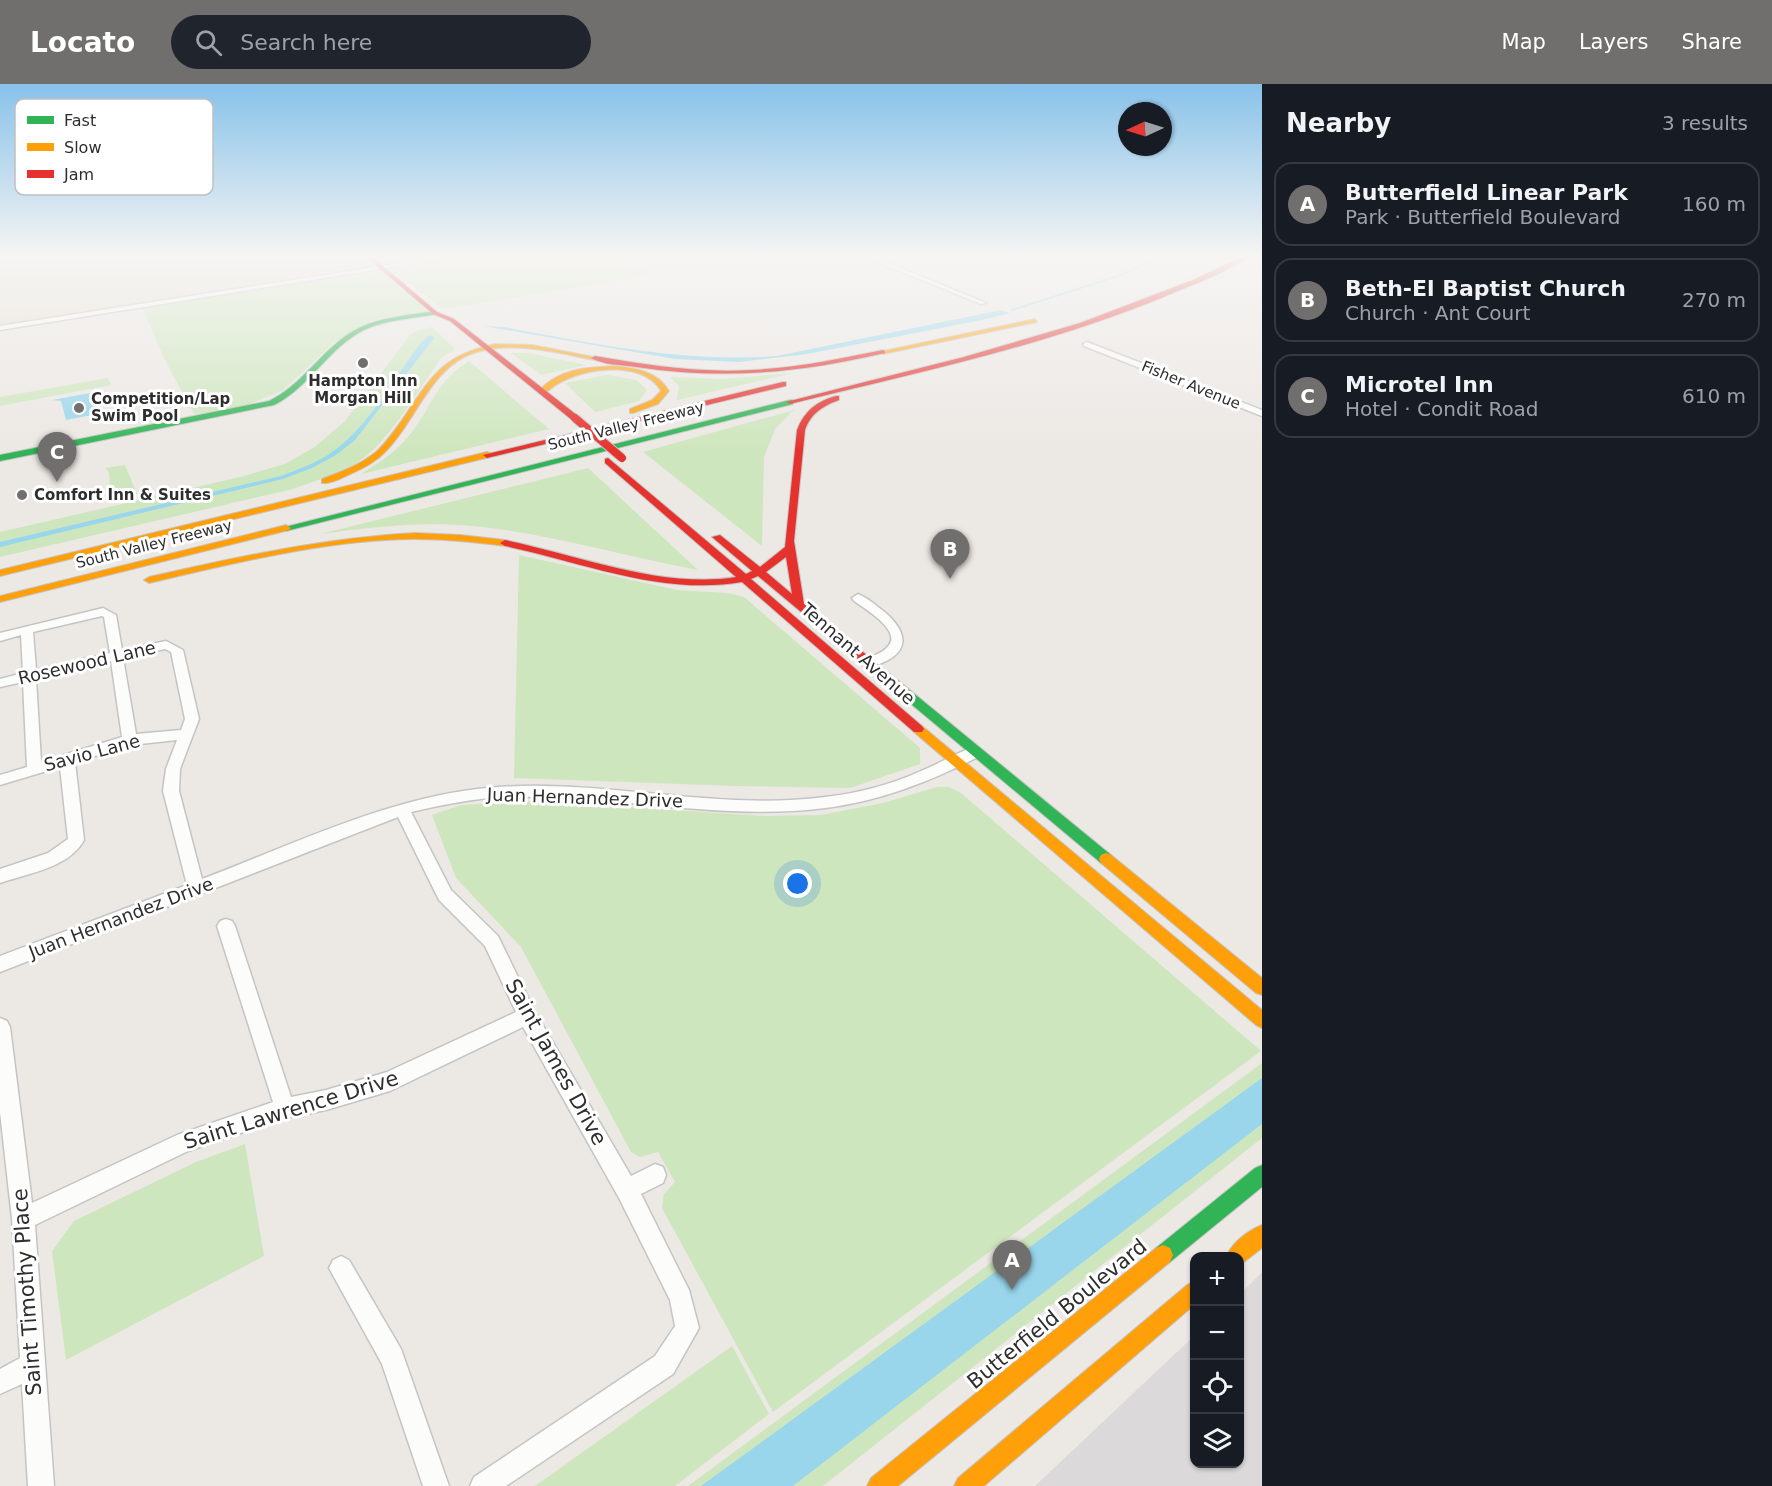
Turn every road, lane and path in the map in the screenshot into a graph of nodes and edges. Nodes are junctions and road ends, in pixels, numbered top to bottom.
1 (48, 320) edge
2 (394, 320) edge
3 (440, 320) edge
4 (1038, 320) edge
5 (1038, 320) edge
6 (1092, 320) edge
7 (0, 328) edge
8 (1087, 344) dead end
9 (479, 348) junction
10 (1000, 349) junction
11 (542, 392) junction
12 (1262, 413) edge
13 (569, 421) junction
14 (486, 456) junction
15 (0, 458) edge
16 (615, 460) junction
17 (789, 549) junction
18 (758, 572) junction
19 (0, 573) edge
20 (743, 579) junction
21 (139, 582) dead end
22 (858, 598) dead end
23 (0, 599) edge
24 (799, 604) junction
25 (35, 605) dead end
26 (0, 613) edge
27 (27, 630) junction
28 (0, 637) edge
29 (118, 654) junction
30 (869, 663) junction
31 (29, 676) junction
32 (0, 683) edge
33 (185, 734) junction
34 (130, 740) junction
35 (975, 752) junction
36 (67, 759) junction
37 (956, 762) junction
38 (34, 769) junction
39 (0, 780) edge
40 (402, 809) junction
41 (0, 876) edge
42 (196, 889) junction
43 (226, 926) dead end
44 (0, 964) edge
45 (1262, 988) edge
46 (527, 1016) junction
47 (1262, 1020) edge
48 (0, 1027) edge
49 (285, 1108) junction
50 (655, 1174) dead end
51 (1262, 1175) edge
52 (627, 1190) junction
53 (23, 1219) junction
54 (1262, 1235) edge
55 (1243, 1252) edge
56 (341, 1268) dead end
57 (1190, 1295) edge
58 (32, 1365) junction
59 (0, 1382) edge
60 (41, 1486) edge
61 (436, 1486) edge
62 (483, 1486) edge
63 (879, 1486) edge
64 (966, 1486) edge

1 - 7 street
2 - 15 main road
3 - 9 main road, Tennant Avenue
4 - 9 main road, South Valley Freeway
5 - 14 main road, South Valley Freeway
6 - 10 main road, South Valley Freeway
8 - 12 street, Fisher Avenue
9 - 11 main road, Tennant Avenue
9 - 13 main road, Tennant Avenue
9 - 19 main road
10 - 17 main road
10 - 23 main road, South Valley Freeway
11 - 13 main road, Tennant Avenue
11 - 14 main road
13 - 16 main road, Tennant Avenue, bridge
14 - 19 main road, South Valley Freeway
16 - 18 main road, Tennant Avenue
16 - 20 main road, Tennant Avenue
17 - 18 main road
17 - 24 main road
18 - 20 main road
18 - 24 main road, Tennant Avenue
20 - 21 main road
20 - 37 main road, Tennant Avenue
22 - 30 street
24 - 30 main road, Tennant Avenue
25 - 26 main road
27 - 28 street
27 - 29 street
27 - 31 street
29 - 31 street, Rosewood Lane
29 - 33 street, Rosewood Lane
29 - 34 street
30 - 35 main road, Tennant Avenue
31 - 32 street, Rosewood Lane
31 - 38 street
33 - 34 street, Savio Lane
33 - 42 street, Rosewood Lane
34 - 36 street, Savio Lane
35 - 37 street, Juan Hernandez Drive
35 - 45 main road, Tennant Avenue
36 - 38 street, Savio Lane
36 - 41 street
37 - 40 street, Juan Hernandez Drive
37 - 47 main road, Tennant Avenue
38 - 39 street, Savio Lane
40 - 42 street, Juan Hernandez Drive
40 - 46 street, Saint James Drive
42 - 44 street, Juan Hernandez Drive
43 - 49 street
46 - 49 street, Saint Lawrence Drive
46 - 52 street, Saint James Drive
48 - 53 street, Saint Timothy Place
49 - 53 street, Saint Lawrence Drive
50 - 52 street
51 - 63 main road, Butterfield Boulevard
52 - 62 street, Saint James Drive
53 - 58 street, Saint Timothy Place
54 - 55 main road
56 - 61 street
57 - 64 main road
58 - 59 street
58 - 60 street, Saint Timothy Place

